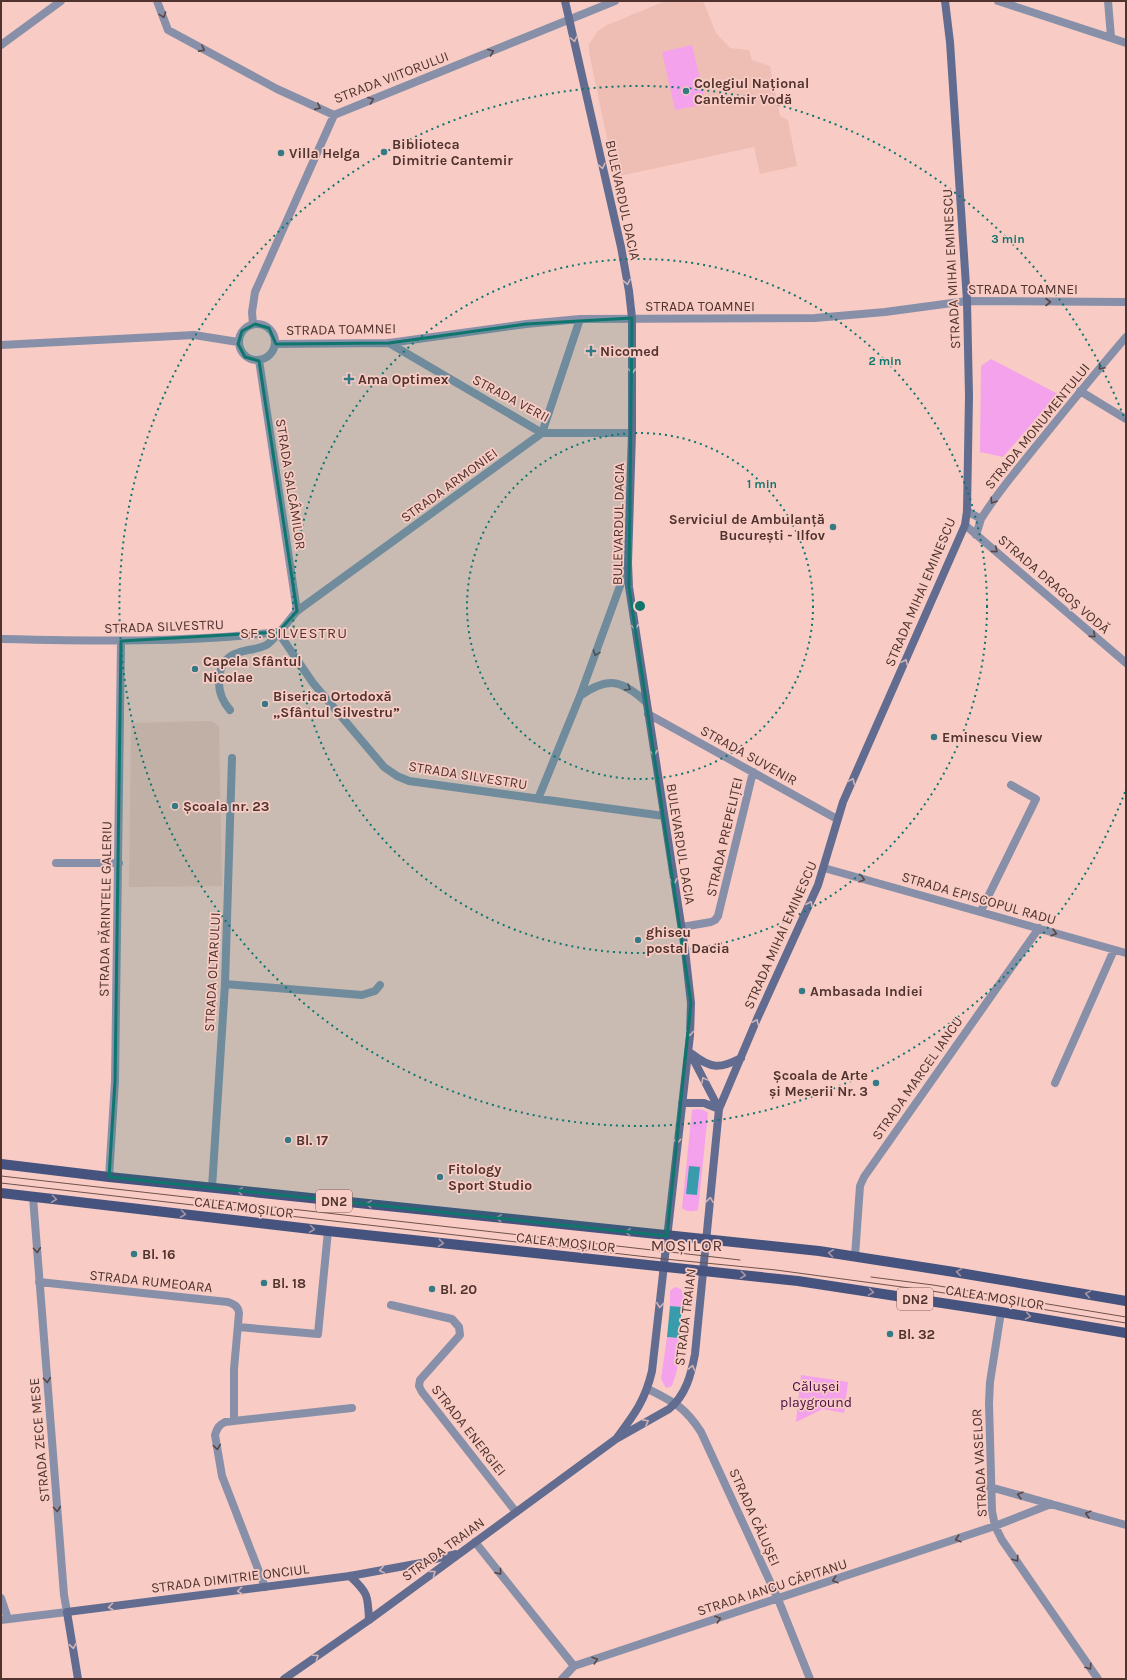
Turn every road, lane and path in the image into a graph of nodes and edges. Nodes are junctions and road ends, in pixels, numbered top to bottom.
1 (61, 1) edge
2 (157, 1) edge
3 (565, 1) edge
4 (615, 1) edge
5 (945, 1) edge
6 (998, 1) edge
7 (1108, 1) edge
8 (569, 20) junction
9 (1111, 37) junction
10 (1126, 42) edge
11 (1, 45) edge
12 (334, 115) junction
13 (967, 302) junction
14 (1126, 302) edge
15 (632, 318) junction
16 (580, 319) junction
17 (253, 324) junction
18 (1126, 337) edge
19 (238, 342) junction
20 (389, 343) junction
21 (275, 344) junction
22 (1, 345) edge
23 (259, 360) junction
24 (1080, 391) junction
25 (1126, 419) edge
26 (542, 432) junction
27 (632, 433) junction
28 (967, 511) junction
29 (981, 520) junction
30 (965, 526) junction
31 (976, 535) junction
32 (628, 563) junction
33 (296, 611) junction
34 (278, 632) junction
35 (1, 639) edge
36 (121, 641) junction
37 (1126, 663) edge
38 (580, 696) junction
39 (646, 702) junction
40 (230, 710) dead end
41 (648, 714) junction
42 (232, 758) dead end
43 (753, 772) junction
44 (1011, 786) dead end
45 (538, 799) junction
46 (664, 816) junction
47 (837, 818) junction
48 (56, 863) dead end
49 (119, 863) junction
50 (824, 868) junction
51 (981, 911) junction
52 (682, 927) junction
53 (1039, 928) junction
54 (1114, 950) junction
55 (1126, 953) edge
56 (225, 984) junction
57 (380, 985) dead end
58 (688, 1051) junction
59 (740, 1058) junction
60 (1055, 1083) dead end
61 (682, 1103) junction
62 (719, 1109) junction
63 (1, 1164) edge
64 (109, 1177) junction
65 (212, 1188) junction
66 (1, 1193) edge
67 (33, 1197) junction
68 (328, 1231) junction
69 (667, 1236) junction
70 (706, 1239) junction
71 (665, 1251) joint
72 (855, 1256) junction
73 (664, 1267) junction
74 (704, 1271) junction
75 (39, 1282) junction
76 (1126, 1301) edge
77 (391, 1305) dead end
78 (1001, 1312) junction
79 (238, 1327) junction
80 (1126, 1333) edge
81 (648, 1389) junction
82 (676, 1403) junction
83 (352, 1408) dead end
84 (234, 1421) junction
85 (616, 1439) junction
86 (990, 1487) junction
87 (1051, 1504) junction
88 (516, 1512) junction
89 (1126, 1525) edge
90 (995, 1526) junction
91 (475, 1542) junction
92 (461, 1552) junction
93 (350, 1576) junction
94 (265, 1587) junction
95 (1, 1598) edge
96 (778, 1599) junction
97 (67, 1612) junction
98 (4, 1620) edge
99 (369, 1620) junction
100 (574, 1666) junction
101 (78, 1679) edge
102 (284, 1679) edge
103 (562, 1679) edge
104 (810, 1679) edge
105 (1098, 1679) edge

1 - 11 street
2 -> 12 street, STRADA VIITORULUI
3 - 8 main road, BULEVARDUL DACIA
4 - 8 street, STRADA VIITORULUI
5 - 13 main road, STRADA MIHAI EMINESCU
6 - 9 street
7 - 9 street
12 -> 8 street, STRADA VIITORULUI
8 -> 15 main road, BULEVARDUL DACIA
9 - 10 street
12 - 17 street
13 -> 14 street, STRADA TOAMNEI
13 - 15 street, STRADA TOAMNEI
13 - 28 main road, STRADA MIHAI EMINESCU
15 - 16 street, STRADA TOAMNEI
15 -> 27 main road, BULEVARDUL DACIA
16 - 20 street, STRADA TOAMNEI
16 - 26 street
17 - 19 street
17 - 21 street
18 -> 24 street, STRADA MONUMENTULUI
19 - 22 street
19 - 23 street
20 - 21 street, STRADA TOAMNEI
20 - 26 street, STRADA VERII
21 - 23 street
23 - 33 street, STRADA SALCÂMILOR
24 - 25 street
24 -> 29 street, STRADA MONUMENTULUI
26 - 27 street, STRADA VERII
26 - 33 street, STRADA ARMONIEI
27 - 32 main road, BULEVARDUL DACIA
28 - 29 street
28 - 30 main road, STRADA MIHAI EMINESCU
29 - 31 street, STRADA MONUMENTULUI
30 - 31 street, STRADA DRAGOȘ VODĂ
47 -> 30 main road, STRADA MIHAI EMINESCU
31 -> 37 street, STRADA DRAGOȘ VODĂ
32 -> 38 street
32 -> 39 main road, BULEVARDUL DACIA
33 - 34 street, STRADA ARMONIEI
34 - 36 street, STRADA SILVESTRU
34 - 40 street
34 - 45 street, STRADA SILVESTRU
35 - 36 street, STRADA SILVESTRU
36 - 49 street, STRADA PĂRINTELE GALERIU
38 -> 39 street
38 - 45 street
39 - 41 main road, BULEVARDUL DACIA
41 - 43 street, STRADA SUVENIR
41 -> 46 main road, BULEVARDUL DACIA
42 - 56 street, STRADA OLTARULUI
43 - 47 street, STRADA SUVENIR
43 - 52 street, STRADA PREPELIȚEI
44 - 51 street
45 - 46 street, STRADA SILVESTRU
46 -> 52 main road, BULEVARDUL DACIA
47 - 50 main road, STRADA MIHAI EMINESCU
48 - 49 street
49 - 64 street, STRADA PĂRINTELE GALERIU
50 -> 51 street, STRADA EPISCOPUL RADU
59 -> 50 main road, STRADA MIHAI EMINESCU
51 - 53 street, STRADA EPISCOPUL RADU
52 -> 58 main road, BULEVARDUL DACIA
53 -> 54 street, STRADA EPISCOPUL RADU
53 - 72 street, STRADA MARCEL IANCU
54 - 55 street, STRADA EPISCOPUL RADU
54 - 60 street
56 - 57 street
56 - 65 street, STRADA OLTARULUI
58 - 59 main road
58 - 61 main road, BULEVARDUL DACIA
62 -> 58 main road
59 - 62 main road, STRADA MIHAI EMINESCU
61 - 62 main road
61 -> 69 main road, BULEVARDUL DACIA
70 -> 62 main road
63 - 64 main road, CALEA MOȘILOR / DN2
64 - 65 main road, CALEA MOȘILOR / DN2
69 -> 65 main road, CALEA MOȘILOR / DN2
66 - 67 main road, CALEA MOȘILOR / DN2
67 -> 68 main road, CALEA MOȘILOR / DN2
67 -> 75 street, STRADA ZECE MESE
68 -> 73 main road, CALEA MOȘILOR / DN2
68 - 79 street
69 - 70 main road, CALEA MOȘILOR / DN2
69 - 71 main road, BULEVARDUL DACIA
72 -> 70 main road, CALEA MOȘILOR / DN2
70 - 74 main road, STRADA TRAIAN
71 - 73 main road, STRADA TRAIAN
76 -> 72 main road, CALEA MOȘILOR / DN2
73 - 74 main road, CALEA MOȘILOR / DN2
73 -> 81 main road, STRADA TRAIAN
74 -> 78 main road, CALEA MOȘILOR / DN2
82 -> 74 main road, STRADA TRAIAN
75 - 79 street, STRADA RUMEOARA
75 -> 97 street, STRADA ZECE MESE
77 - 88 street, STRADA ENERGIEI
78 -> 80 main road, CALEA MOȘILOR / DN2
78 - 86 street, STRADA VASELOR
79 - 84 street, STRADA RUMEOARA
81 - 82 street, STRADA CĂLUȘEI
81 - 85 main road, STRADA TRAIAN
85 -> 82 main road, STRADA TRAIAN
82 - 96 street, STRADA CĂLUȘEI
83 - 84 street
84 -> 94 street
85 - 88 main road, STRADA TRAIAN
87 -> 86 street
86 - 90 street, STRADA VASELOR
89 -> 87 street
87 - 90 street, STRADA IANCU CĂPITANU
88 - 91 main road, STRADA TRAIAN
90 -> 96 street, STRADA IANCU CĂPITANU
90 -> 105 street, STRADA VASELOR
91 - 92 main road, STRADA TRAIAN
91 -> 100 street
92 -> 93 main road, STRADA DIMITRIE ONCIUL
99 -> 92 main road, STRADA TRAIAN
93 - 94 main road, STRADA DIMITRIE ONCIUL
93 - 99 main road
94 -> 97 main road, STRADA DIMITRIE ONCIUL
95 - 98 street
100 -> 96 street, STRADA IANCU CĂPITANU
96 - 104 street, STRADA CĂLUȘEI
97 - 98 street, STRADA DIMITRIE ONCIUL
97 -> 101 main road, STRADA ZECE MESE
102 -> 99 main road, STRADA TRAIAN
100 - 103 street, STRADA IANCU CĂPITANU

